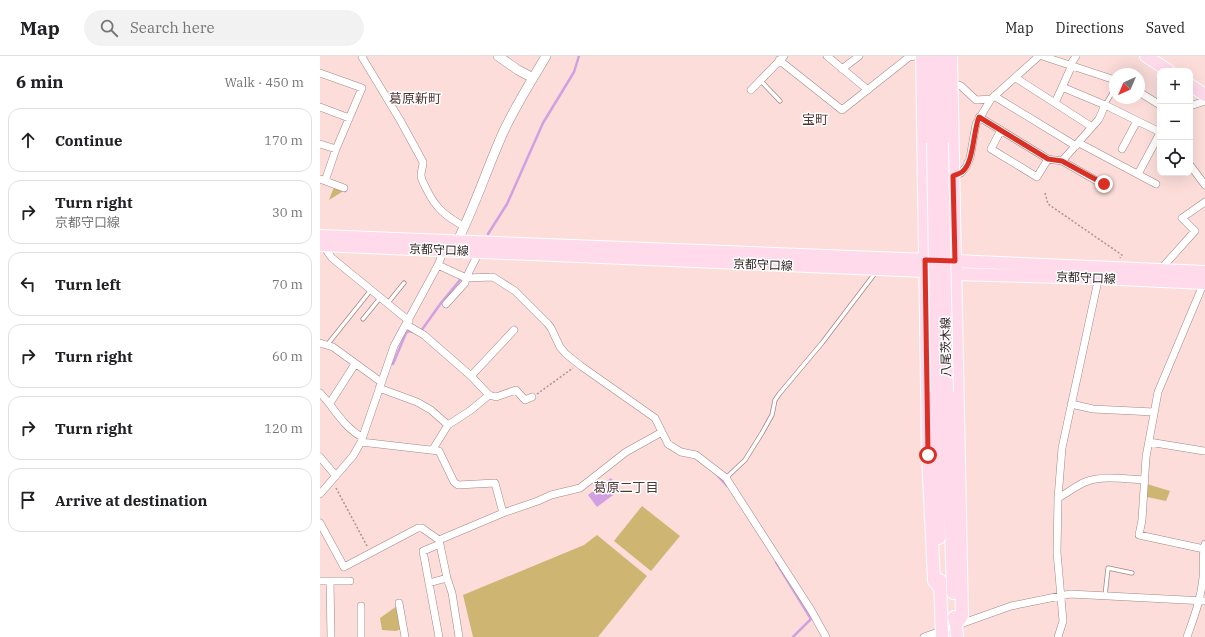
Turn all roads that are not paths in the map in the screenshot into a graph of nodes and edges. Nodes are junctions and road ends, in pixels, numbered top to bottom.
1 (363, 56) edge
2 (498, 56) edge
3 (546, 56) edge
4 (827, 56) edge
5 (859, 56) edge
6 (915, 56) edge
7 (922, 56) edge
8 (931, 56) edge
9 (943, 56) edge
10 (951, 56) edge
11 (1076, 56) edge
12 (1146, 56) edge
13 (1037, 57) edge
14 (782, 58) edge
15 (1071, 65) junction
16 (1164, 68) edge
17 (842, 69) junction
18 (320, 73) edge
19 (533, 78) junction
20 (1016, 78) junction
21 (1109, 78) edge
22 (760, 80) junction
23 (951, 82) junction
24 (1062, 87) junction
25 (1193, 87) edge
26 (751, 90) dead end
27 (868, 90) junction
28 (1205, 95) edge
29 (1145, 96) edge
30 (992, 98) junction
31 (1109, 98) edge
32 (780, 101) dead end
33 (1205, 101) edge
34 (1055, 103) junction
35 (1158, 104) edge
36 (1105, 105) junction
37 (1193, 105) edge
38 (320, 107) edge
39 (979, 117) junction
40 (349, 118) junction
41 (1137, 121) junction
42 (1092, 127) junction
43 (1001, 130) junction
44 (1157, 131) edge
45 (1157, 139) edge
46 (938, 143) junction
47 (320, 144) edge
48 (1077, 144) junction
49 (336, 149) junction
50 (1122, 149) dead end
51 (1048, 159) junction
52 (1062, 161) junction
53 (1193, 169) edge
54 (1138, 174) junction
55 (953, 176) junction
56 (323, 180) edge
57 (1104, 184) dead end
58 (1156, 184) dead end
59 (1205, 185) edge
60 (344, 188) dead end
61 (1205, 202) edge
62 (465, 227) junction
63 (323, 241) edge
64 (452, 248) junction
65 (479, 252) junction
66 (955, 261) junction
67 (438, 265) junction
68 (925, 266) junction
69 (878, 269) junction
70 (1159, 270) junction
71 (1099, 273) junction
72 (955, 274) junction
73 (466, 278) junction
74 (1205, 279) edge
75 (404, 283) dead end
76 (371, 290) junction
77 (380, 298) junction
78 (387, 304) junction
79 (446, 304) dead end
80 (363, 319) dead end
81 (408, 323) junction
82 (514, 330) dead end
83 (323, 344) edge
84 (355, 364) junction
85 (471, 376) junction
86 (380, 385) junction
87 (942, 392) junction
88 (320, 393) edge
89 (489, 395) junction
90 (532, 397) road end
91 (330, 403) junction
92 (1071, 404) junction
93 (1154, 412) junction
94 (448, 425) junction
95 (660, 433) junction
96 (361, 439) junction
97 (1149, 442) junction
98 (433, 449) junction
99 (1204, 451) edge
100 (320, 457) edge
101 (334, 478) junction
102 (726, 478) junction
103 (1145, 480) junction
104 (320, 494) edge
105 (1058, 498) junction
106 (504, 513) junction
107 (320, 523) edge
108 (439, 542) junction
109 (1204, 546) edge
110 (1132, 573) dead end
111 (447, 578) junction
112 (320, 581) edge
113 (330, 581) junction
114 (350, 581) dead end
115 (429, 583) junction
116 (940, 588) junction
117 (1061, 596) junction
118 (1105, 596) junction
119 (1202, 601) edge
120 (399, 603) dead end
121 (361, 606) dead end
122 (956, 631) edge
123 (940, 635) edge
124 (331, 637) edge
125 (361, 637) edge
126 (405, 637) edge
127 (440, 637) edge
128 (459, 637) edge
129 (826, 637) edge
130 (924, 637) edge
131 (1058, 637) edge
132 (1187, 637) edge

1 - 62 street
2 - 19 street
3 - 19 street
4 - 17 street
5 - 17 street
6 - 27 street
7 - 68 main road
8 - 46 main road, 八尾茨木線
9 - 46 main road, 八尾茨木線
10 - 23 main road
11 - 15 street
12 - 16 main road
13 - 15 street
13 - 20 street
14 - 22 street
14 - 27 street
15 - 21 street
15 - 24 street
17 - 27 street
18 - 40 street
19 - 62 street
20 - 30 street
20 - 34 street
22 - 26 street
22 - 32 lane
23 - 30 street
23 - 55 main road
24 - 34 street
24 - 36 street
25 - 28 main road
29 - 35 street
30 - 39 street
30 - 48 street
31 - 36 lane
33 - 37 street
34 - 42 street
36 - 41 street
36 - 42 street
38 - 40 street
39 - 43 street
39 - 55 street
40 - 49 street
41 - 44 street
41 - 50 street
42 - 48 street
43 - 51 street
43 - 51 street
45 - 54 street
46 - 87 main road, 八尾茨木線, bridge
47 - 49 street
48 - 52 street
48 - 54 street
49 - 56 street
51 - 52 street
52 - 57 street
53 - 59 street
54 - 58 street
55 - 66 main road
56 - 60 street
61 - 70 street
62 - 64 street
63 - 64 main road, 京都守口線
63 - 76 street
64 - 65 main road, 京都守口線
64 - 67 street
64 - 68 main road, 京都守口線
65 - 69 main road, 京都守口線
65 - 73 street
66 - 68 main road, 京都守口線
66 - 71 main road, 京都守口線
66 - 72 main road
67 - 73 street
67 - 81 street
68 - 69 main road, 京都守口線
68 - 72 main road, 京都守口線
68 - 116 main road
69 - 102 lane
70 - 71 main road, 京都守口線
70 - 74 main road, 京都守口線
71 - 72 main road, 京都守口線
71 - 74 main road, 京都守口線
71 - 92 street
72 - 122 main road
73 - 79 street
73 - 95 street
74 - 93 street
75 - 78 lane
76 - 77 street
76 - 83 lane
77 - 78 street
77 - 80 lane
78 - 81 street
81 - 85 street
81 - 86 street
82 - 85 street
83 - 84 street
84 - 86 street
84 - 91 street
85 - 89 street
86 - 94 street
86 - 96 street
87 - 116 main road, 八尾茨木線
87 - 122 main road, 八尾茨木線
88 - 91 street
89 - 90 street
89 - 94 street
91 - 96 street
92 - 93 street
92 - 105 street
93 - 97 street
94 - 98 street
95 - 102 street
95 - 106 street
96 - 98 street
96 - 101 street
97 - 99 street
97 - 103 street
98 - 106 street
100 - 101 street
101 - 104 street
102 - 129 street
103 - 105 street
103 - 109 street
105 - 117 street
106 - 108 street
107 - 108 street
108 - 111 street
108 - 115 street
109 - 119 street
110 - 118 lane
111 - 115 street
111 - 128 street
112 - 113 street
113 - 114 street
113 - 124 street
115 - 127 street
116 - 123 main road, 八尾茨木線
117 - 118 street
117 - 122 street
117 - 131 street
118 - 119 street
119 - 132 street
120 - 126 street
121 - 125 street
122 - 123 street
123 - 130 street

